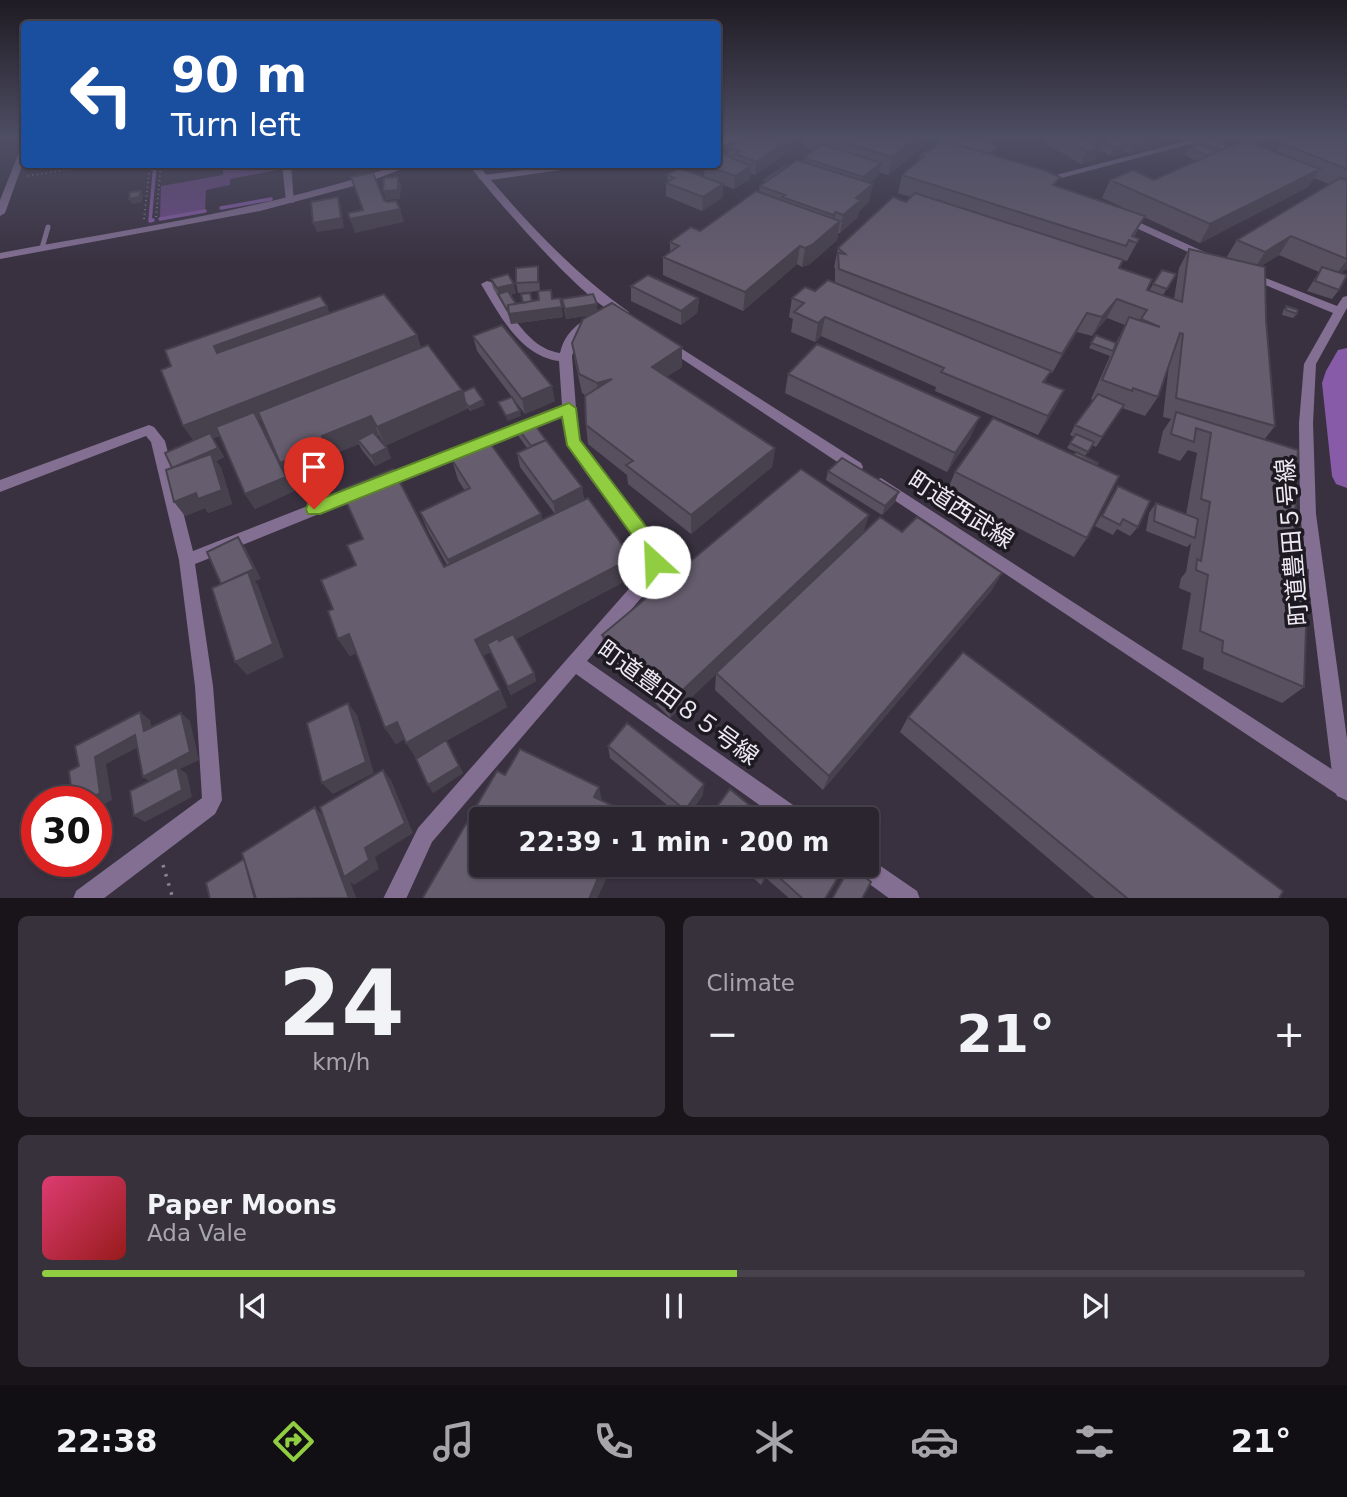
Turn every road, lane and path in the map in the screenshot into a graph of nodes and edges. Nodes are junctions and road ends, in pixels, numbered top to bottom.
1 (13, 179) edge
2 (148, 180) edge
3 (159, 180) edge
4 (288, 180) edge
5 (369, 180) edge
6 (485, 180) edge
7 (1043, 180) edge
8 (1055, 186) edge
9 (291, 201) junction
10 (0, 213) edge
11 (1114, 214) edge
12 (48, 227) dead end
13 (155, 227) junction
14 (142, 230) junction
15 (42, 248) junction
16 (0, 256) edge
17 (1211, 259) edge
18 (1237, 269) edge
19 (487, 284) dead end
20 (1343, 305) edge
21 (617, 309) junction
22 (564, 358) junction
23 (569, 408) junction
24 (0, 486) edge
25 (187, 560) junction
26 (575, 663) junction
27 (1345, 790) edge
28 (779, 807) edge
29 (158, 844) junction
30 (879, 877) edge
31 (84, 898) edge
32 (173, 898) edge
33 (394, 898) edge
34 (909, 898) edge

1 - 10 street
2 - 14 path
3 - 13 path
4 - 9 street
5 - 9 street
6 - 21 street, 町道西武線
7 - 8 street
9 - 13 street
11 - 17 street
12 - 15 lane
13 - 14 street
14 - 15 street
15 - 16 street
18 - 20 street
19 - 22 street
20 - 27 street, 町道豊田５号線
21 - 22 street
21 - 27 street, 町道西武線
22 - 23 street, 町道豊田８５号線
23 - 25 street
23 - 26 street, 町道豊田８５号線
24 - 25 street
25 - 29 street
26 - 28 street, 町道豊田８５号線
26 - 33 street
29 - 31 street
29 - 32 path
30 - 34 street

